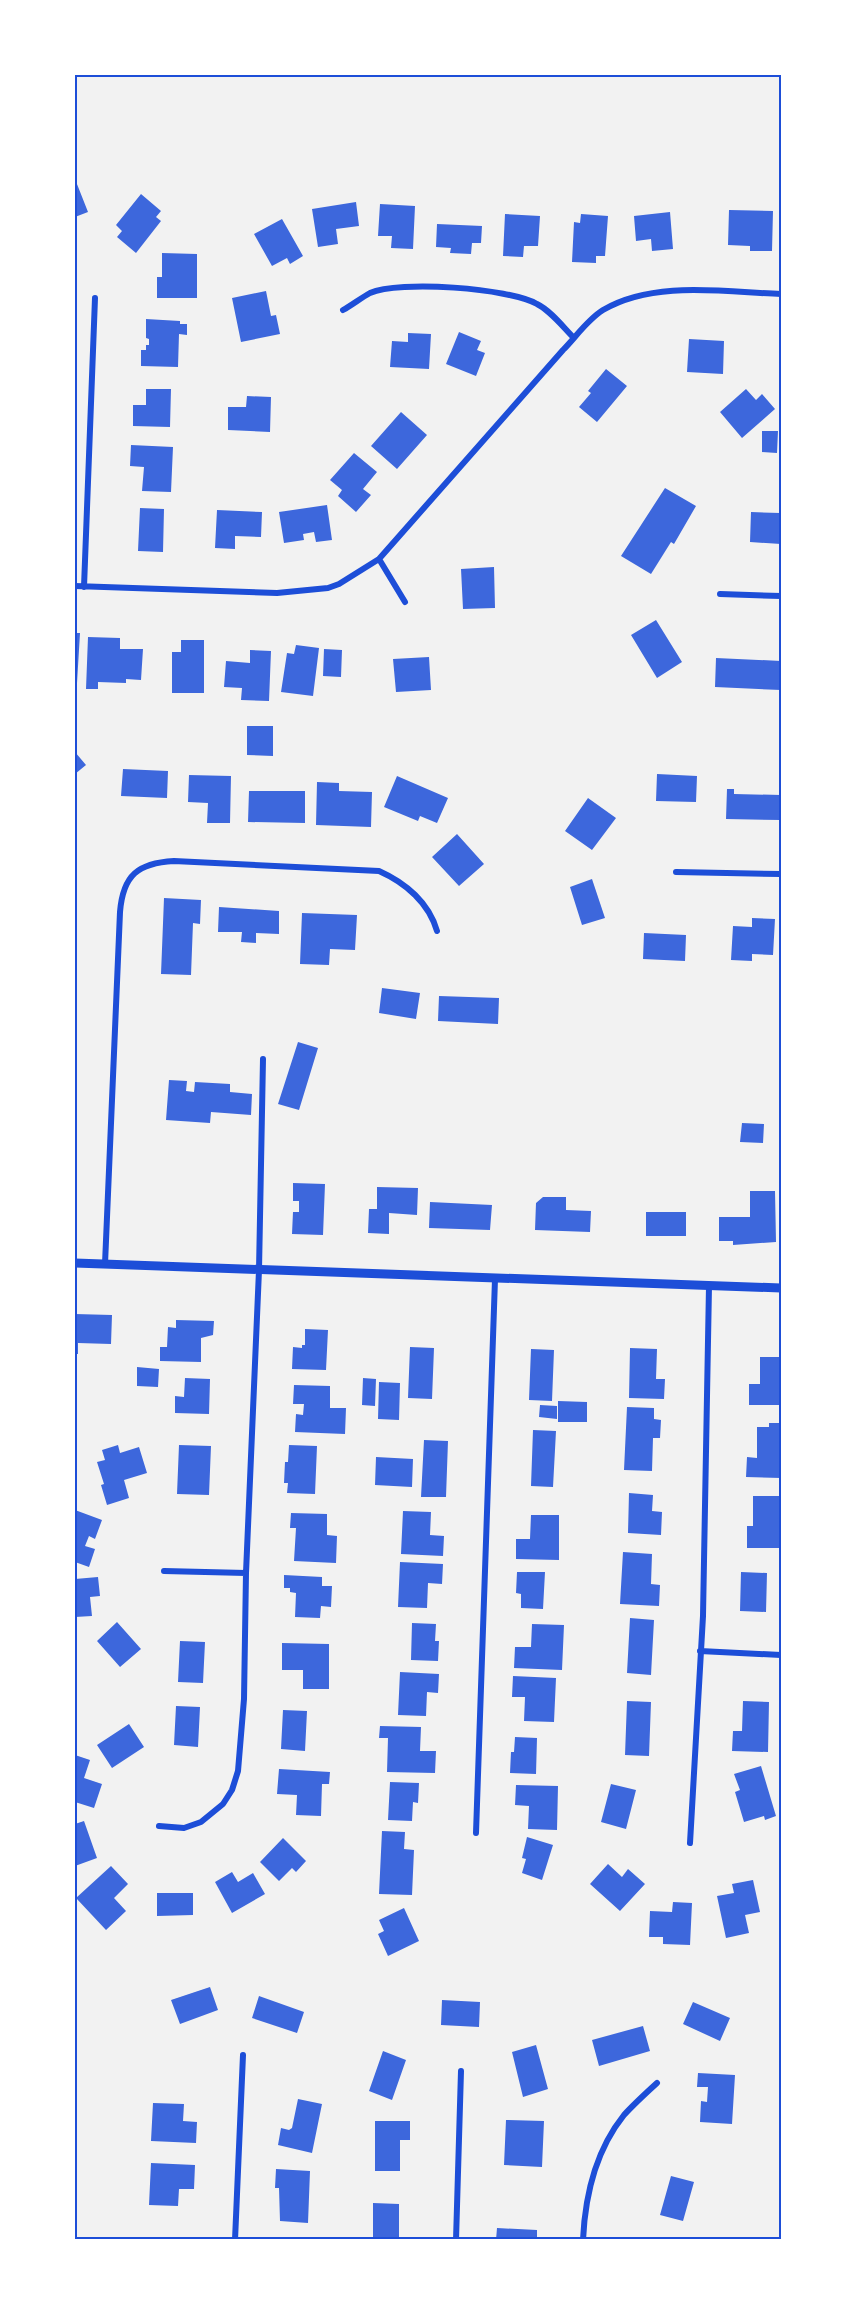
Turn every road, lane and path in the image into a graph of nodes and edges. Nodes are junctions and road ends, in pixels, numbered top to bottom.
1 (781, 294) edge
2 (95, 298) dead end
3 (343, 310) dead end
4 (574, 338) junction
5 (378, 559) junction
6 (75, 586) edge
7 (84, 587) junction
8 (720, 594) dead end
9 (781, 596) edge
10 (405, 602) dead end
11 (676, 872) dead end
12 (781, 874) edge
13 (437, 931) dead end
14 (263, 1059) dead end
15 (75, 1263) edge
16 (105, 1264) junction
17 (259, 1270) junction
18 (495, 1279) junction
19 (709, 1286) junction
20 (781, 1288) edge
21 (164, 1571) dead end
22 (246, 1573) junction
23 (700, 1651) junction
24 (781, 1655) edge
25 (159, 1826) dead end
26 (476, 1833) dead end
27 (690, 1843) dead end
28 (243, 2055) dead end
29 (461, 2071) dead end
30 (657, 2083) dead end
31 (235, 2240) edge
32 (456, 2240) edge
33 (583, 2240) edge

1 - 4 street
2 - 7 street
3 - 4 street
4 - 5 street
5 - 7 street
5 - 10 street
6 - 7 street
8 - 9 street
11 - 12 street
13 - 16 street
14 - 17 street
15 - 16 street
16 - 17 street
17 - 18 street
17 - 22 street
18 - 19 street
18 - 26 street
19 - 20 street
19 - 23 street
21 - 22 street
22 - 25 street
23 - 24 street
23 - 27 street
28 - 31 street
29 - 32 street
30 - 33 street

